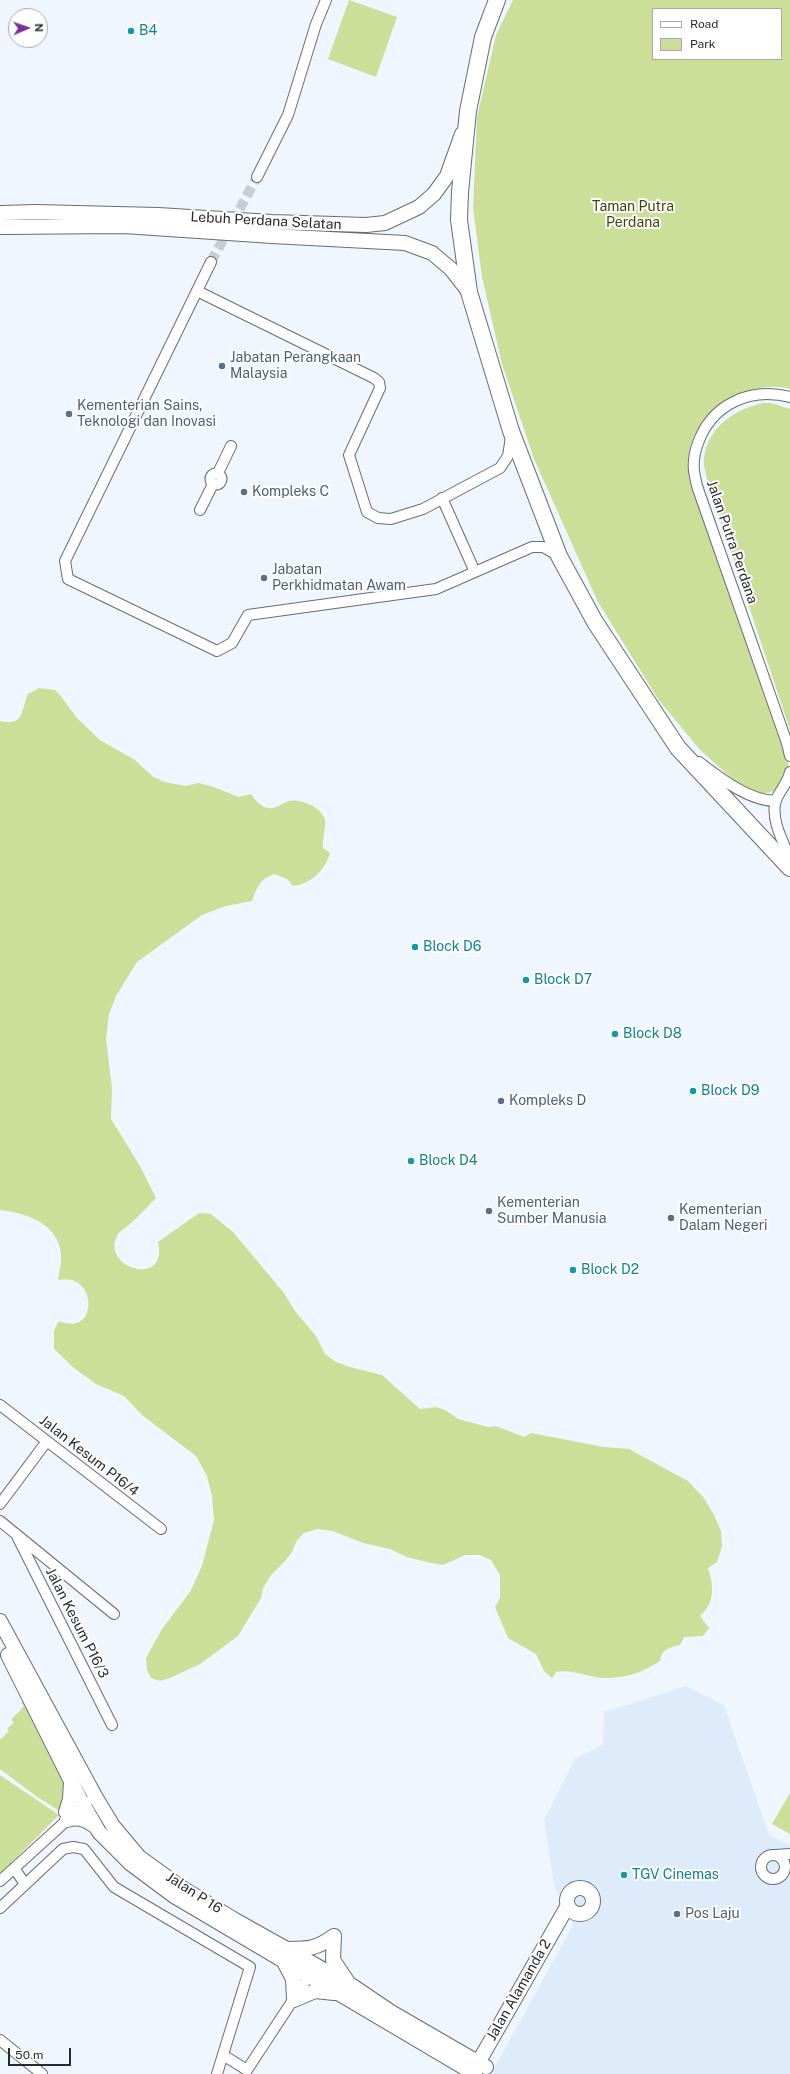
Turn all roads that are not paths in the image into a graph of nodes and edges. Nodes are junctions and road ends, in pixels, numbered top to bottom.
1 (326, 0) edge
2 (497, 0) edge
3 (468, 111) junction
4 (257, 177) tunnel mouth
5 (0, 213) edge
6 (0, 227) edge
7 (212, 262) tunnel mouth
8 (197, 291) junction
9 (469, 292) junction
10 (790, 396) edge
11 (511, 431) junction
12 (231, 446) dead end
13 (442, 498) junction
14 (200, 510) dead end
15 (559, 556) junction
16 (475, 572) junction
17 (678, 748) junction
18 (790, 756) edge
19 (790, 772) edge
20 (776, 801) junction
21 (790, 858) edge
22 (790, 868) edge
23 (0, 1405) edge
24 (47, 1441) junction
25 (0, 1504) edge
26 (0, 1521) edge
27 (161, 1529) dead end
28 (16, 1534) junction
29 (114, 1614) dead end
30 (0, 1621) edge
31 (0, 1639) edge
32 (112, 1725) dead end
33 (70, 1780) junction
34 (93, 1793) junction
35 (82, 1802) junction
36 (67, 1816) junction
37 (96, 1827) junction
38 (790, 1854) edge
39 (775, 1855) junction
40 (787, 1864) edge
41 (14, 1868) junction
42 (0, 1881) edge
43 (25, 1884) junction
44 (0, 1908) edge
45 (285, 1955) junction
46 (312, 1971) junction
47 (351, 1985) junction
48 (338, 1993) junction
49 (294, 2000) junction
50 (0, 2040) edge
51 (488, 2046) junction
52 (223, 2055) junction
53 (472, 2068) edge
54 (42, 2074) edge
55 (217, 2074) edge

1 - 4 street
2 - 3 main road
3 - 5 street, Lebuh Perdana Selatan
3 - 9 main road
6 - 9 street, Lebuh Perdana Selatan
7 - 8 street
8 - 13 street
8 - 16 street
9 - 11 main road
10 - 18 street, Jalan Putra Perdana
11 - 13 street
11 - 15 main road
12 - 14 street
13 - 16 street
15 - 16 street
15 - 17 main road
17 - 20 street
17 - 22 main road
19 - 20 street
20 - 21 street
23 - 24 street, Jalan Kesum P16/4
24 - 25 street
24 - 27 street, Jalan Kesum P16/4
26 - 28 street, Jalan Kesum P16/3
28 - 29 street, Jalan Kesum P16/3
28 - 32 street, Jalan Kesum P16/3
30 - 34 street, Jalan P 16
31 - 33 street, Jalan P 16
33 - 35 street, Jalan P 16
33 - 36 street
34 - 35 street
34 - 45 street, Jalan P 16
35 - 36 street
35 - 37 street, Jalan P 16
36 - 37 street
36 - 41 street
37 - 45 street, Jalan P 16
38 - 39 street
39 - 40 street
39 - 40 street
41 - 42 street
41 - 43 street
43 - 44 street
43 - 52 street
45 - 46 street, Jalan P 16
45 - 47 street
45 - 49 street
46 - 47 street, Jalan P 16
46 - 48 street, Jalan P 16
46 - 49 street
47 - 53 street, Jalan P 16
48 - 49 street
48 - 53 street, Jalan P 16
49 - 52 street
50 - 54 street
51 - 53 street
51 - 53 street, Jalan Alamanda 2
51 - 53 street, Jalan Alamanda 2
52 - 55 street

